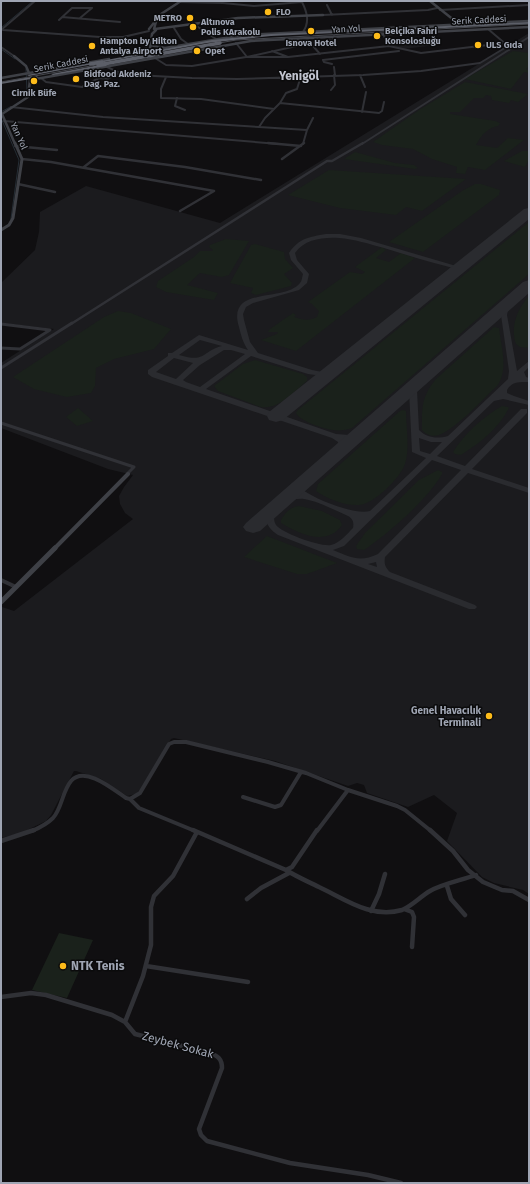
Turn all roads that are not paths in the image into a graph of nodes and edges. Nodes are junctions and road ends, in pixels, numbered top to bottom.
1 (35, 1) edge
2 (430, 1) edge
3 (180, 2) edge
4 (528, 3) edge
5 (327, 5) dead end
6 (437, 8) junction
7 (440, 10) junction
8 (308, 15) junction
9 (323, 15) joint
10 (332, 15) junction
11 (62, 17) junction
12 (80, 18) junction
13 (157, 18) junction
14 (59, 20) dead end
15 (120, 22) dead end
16 (193, 24) junction
17 (529, 24) edge
18 (460, 25) junction
19 (174, 28) junction
20 (488, 29) junction
21 (2, 30) edge
22 (149, 30) junction
23 (155, 30) junction
24 (338, 31) junction
25 (303, 32) junction
26 (333, 34) junction
27 (383, 34) junction
28 (232, 36) junction
29 (248, 36) junction
30 (272, 37) junction
31 (216, 38) junction
32 (306, 38) junction
33 (529, 38) edge
34 (236, 43) junction
35 (310, 43) junction
36 (505, 43) junction
37 (188, 44) junction
38 (183, 46) junction
39 (389, 46) junction
40 (1, 47) edge
41 (151, 48) junction
42 (402, 50) junction
43 (145, 51) junction
44 (272, 51) junction
45 (320, 54) junction
46 (14, 56) joint
47 (151, 57) junction
48 (158, 57) junction
49 (247, 57) junction
50 (288, 57) junction
51 (110, 64) junction
52 (332, 64) dead end
53 (106, 66) junction
54 (334, 67) dead end
55 (88, 68) junction
56 (94, 68) junction
57 (121, 72) junction
58 (41, 73) junction
59 (53, 74) junction
60 (29, 75) junction
61 (334, 75) junction
62 (360, 75) junction
63 (301, 76) junction
64 (166, 77) junction
65 (3, 80) edge
66 (365, 87) dead end
67 (331, 90) dead end
68 (366, 92) dead end
69 (177, 98) junction
70 (384, 102) dead end
71 (280, 104) junction
72 (11, 107) junction
73 (274, 109) junction
74 (186, 110) dead end
75 (362, 112) junction
76 (313, 118) dead end
77 (4, 121) junction
78 (259, 127) junction
79 (308, 130) junction
80 (15, 146) junction
81 (301, 146) junction
82 (57, 150) dead end
83 (282, 159) dead end
84 (22, 160) junction
85 (83, 168) junction
86 (261, 180) dead end
87 (18, 184) junction
88 (55, 192) dead end
89 (180, 211) dead end
90 (1, 230) edge
91 (1, 324) edge
92 (1, 348) edge
93 (1, 368) edge
94 (1, 423) edge
95 (128, 474) joint
96 (1, 580) edge
97 (16, 587) junction
98 (1, 602) edge
99 (301, 772) junction
100 (348, 790) junction
101 (244, 798) dead end
102 (130, 799) junction
103 (197, 832) junction
104 (1, 841) edge
105 (287, 872) junction
106 (385, 874) dead end
107 (476, 875) junction
108 (447, 886) junction
109 (247, 899) dead end
110 (529, 900) edge
111 (404, 909) junction
112 (371, 911) junction
113 (465, 915) dead end
114 (412, 947) dead end
115 (146, 966) junction
116 (248, 982) dead end
117 (1, 997) edge
118 (125, 1022) junction
119 (401, 1183) edge

1 - 21 street
2 - 6 street
3 - 8 street
3 - 13 street
4 - 7 street
5 - 10 street
6 - 7 street
6 - 10 street
7 - 18 street
8 - 9 street
8 - 16 street
8 - 25 street
9 - 10 street
11 - 12 street
11 - 12 street
11 - 14 street
12 - 15 street
13 - 22 street
13 - 23 street
16 - 19 street
16 - 23 street
16 - 31 street
17 - 18 street, Yan Yol
17 - 20 street, Yan Yol
17 - 24 highway, Serik Caddesi
17 - 26 highway, Serik Caddesi
18 - 24 street, Yan Yol
19 - 23 street
19 - 37 street
20 - 27 street, Yan Yol
20 - 36 street
21 - 22 street
22 - 23 street
22 - 43 street
23 - 41 street
24 - 26 highway, Serik Caddesi
25 - 26 street, Yan Yol
25 - 28 street, Yan Yol
26 - 27 street, Yan Yol
26 - 30 highway, Serik Caddesi
26 - 32 street, Yan Yol
26 - 35 street
27 - 39 street
28 - 29 street
28 - 31 street, Yan Yol
29 - 30 highway
29 - 38 highway
30 - 48 highway
30 - 59 highway, Serik Caddesi, bridge
30 - 60 highway, Serik Caddesi, bridge
31 - 37 street, Yan Yol
32 - 34 street, Yan Yol
32 - 35 street
33 - 93 street
34 - 48 street, Yan Yol
34 - 49 street
35 - 44 street
35 - 45 street
36 - 42 street
36 - 62 street
37 - 38 street
37 - 41 street, Yan Yol
38 - 41 highway
39 - 42 street
39 - 45 street
40 - 46 street
41 - 43 highway
41 - 48 street
42 - 52 street
43 - 47 street
43 - 58 highway
44 - 49 street
44 - 50 street
45 - 50 street
46 - 60 street
47 - 48 highway
47 - 51 highway
47 - 53 street
48 - 49 street
49 - 50 street
51 - 53 street
51 - 55 highway
53 - 56 street
53 - 57 street
54 - 61 street
55 - 56 street
55 - 59 highway
56 - 58 street
57 - 58 street
57 - 64 street
58 - 59 highway, Serik Caddesi
58 - 60 highway, Serik Caddesi
58 - 72 street, Yan Yol
60 - 65 highway, Serik Caddesi
61 - 62 street
61 - 63 street
61 - 67 street
62 - 66 street
63 - 64 street
63 - 71 street
64 - 69 street
68 - 75 street
69 - 73 street
69 - 74 street
70 - 75 street
71 - 73 street
71 - 75 street
72 - 77 street, Yan Yol
72 - 78 street
73 - 78 street
76 - 79 street
77 - 80 street, Yan Yol
77 - 81 street
78 - 79 street
79 - 81 street
80 - 82 street
80 - 84 street, Yan Yol
81 - 83 street
84 - 85 street
84 - 87 street, Yan Yol
85 - 86 street
85 - 89 street
87 - 88 street
87 - 90 street, Yan Yol
91 - 92 street
94 - 95 street
95 - 97 street
96 - 97 street
97 - 98 street
99 - 100 street
99 - 101 street
99 - 102 street
100 - 105 street
100 - 107 street
102 - 103 street
102 - 104 street
103 - 105 street
103 - 115 street
105 - 109 street
105 - 112 street
106 - 112 street
107 - 108 street
107 - 110 street
108 - 111 street
108 - 113 street
111 - 112 street
111 - 114 street
115 - 116 street
115 - 118 street
117 - 118 street, Zeybek Sokak
118 - 119 street, Zeybek Sokak

